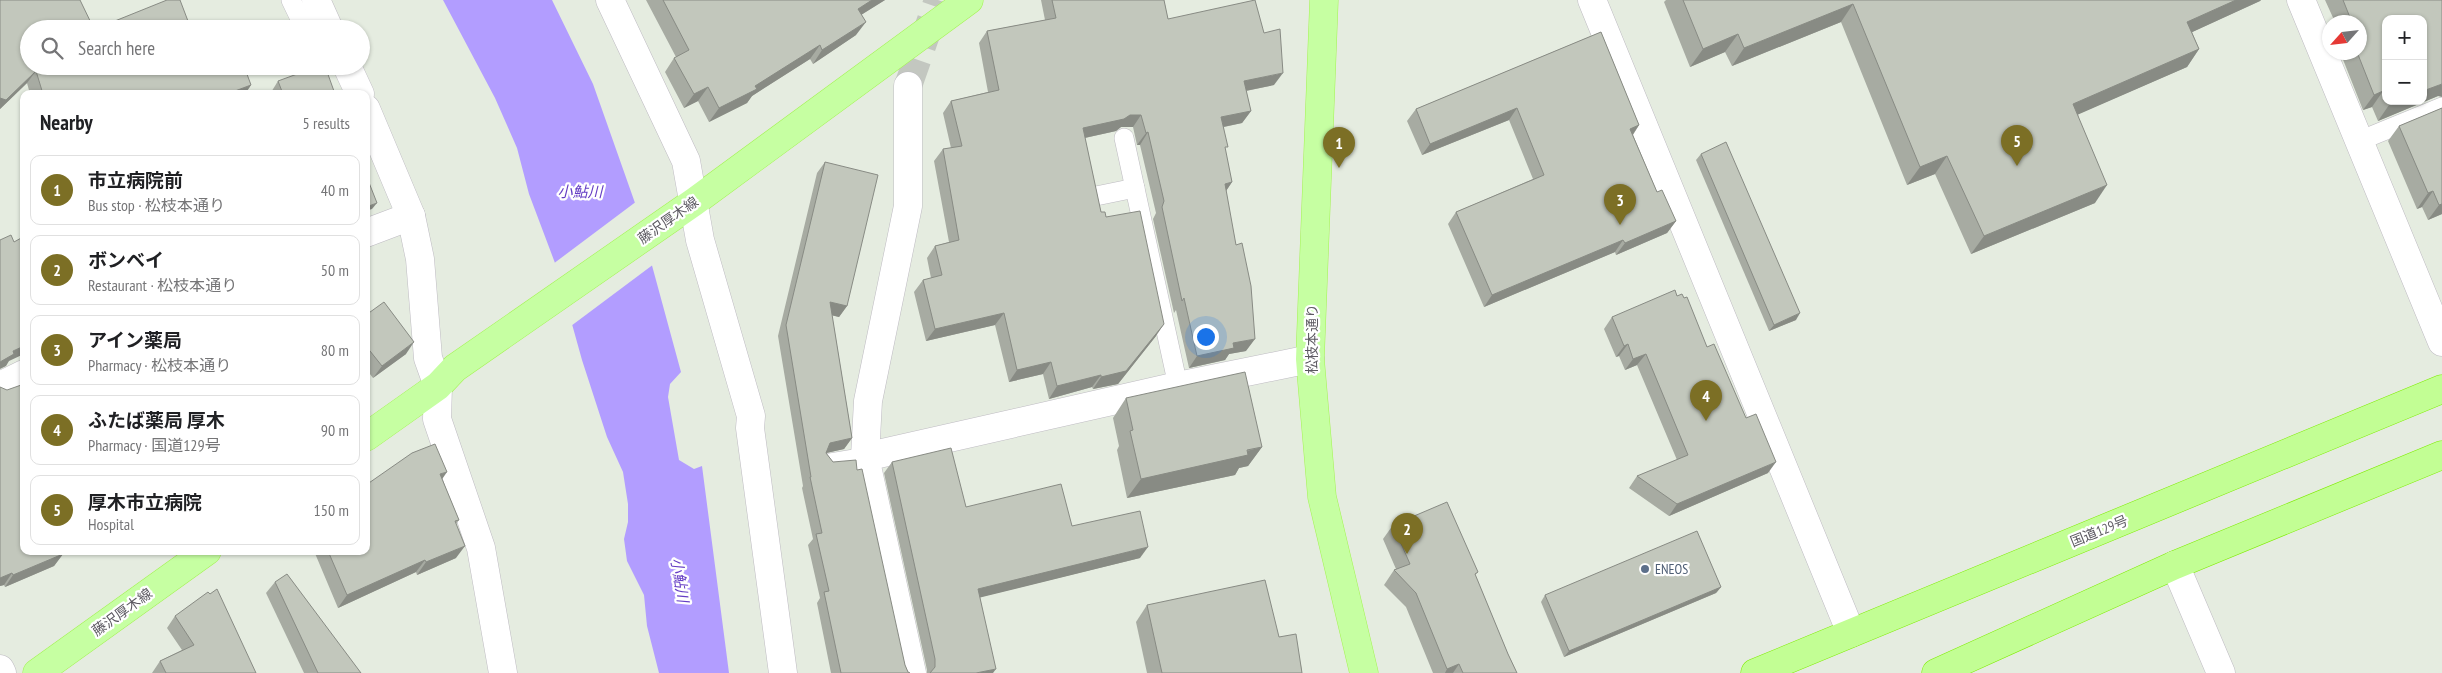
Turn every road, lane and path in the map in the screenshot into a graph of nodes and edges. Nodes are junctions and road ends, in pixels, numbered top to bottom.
1 (291, 0) edge
2 (316, 0) edge
3 (610, 0) edge
4 (969, 0) edge
5 (1324, 0) edge
6 (1592, 0) edge
7 (2301, 0) edge
8 (301, 20) edge
9 (325, 20) edge
10 (352, 75) edge
11 (908, 86) tunnel mouth
12 (358, 90) edge
13 (2442, 107) edge
14 (370, 119) edge
15 (1124, 138) edge
16 (2360, 142) junction
17 (1135, 188) junction
18 (1096, 196) edge
19 (688, 206) junction
20 (411, 216) junction
21 (370, 231) edge
22 (2442, 342) edge
23 (1310, 359) junction
24 (20, 376) edge
25 (447, 377) junction
26 (0, 386) edge
27 (1178, 386) junction
28 (2442, 389) edge
29 (370, 434) edge
30 (2442, 455) edge
31 (865, 456) junction
32 (828, 463) edge
33 (201, 555) edge
34 (2175, 565) junction
35 (1851, 633) junction
36 (0, 669) edge
37 (2, 673) edge
38 (37, 673) edge
39 (503, 673) edge
40 (783, 673) edge
41 (912, 673) edge
42 (1364, 673) edge
43 (1755, 673) edge
44 (1936, 673) edge
45 (2221, 673) edge

1 - 8 lane
2 - 9 street
3 - 19 street
4 - 19 main road, 藤沢厚木線
5 - 23 main road, 松枝本通り
6 - 35 street
7 - 16 street
10 - 12 street
11 - 31 street
13 - 16 lane
14 - 20 street
15 - 17 lane
16 - 22 street
17 - 18 lane
17 - 27 lane
19 - 25 main road, 藤沢厚木線
19 - 40 street
20 - 21 street
20 - 25 street
23 - 27 street
23 - 42 main road, 松枝本通り
24 - 26 street
25 - 29 main road, 藤沢厚木線
25 - 39 street
27 - 31 street
28 - 35 highway, 国道129号
30 - 34 highway
31 - 32 lane
31 - 41 street
33 - 38 main road, 藤沢厚木線
34 - 44 highway
34 - 45 street
35 - 43 highway, 国道129号
36 - 37 street

